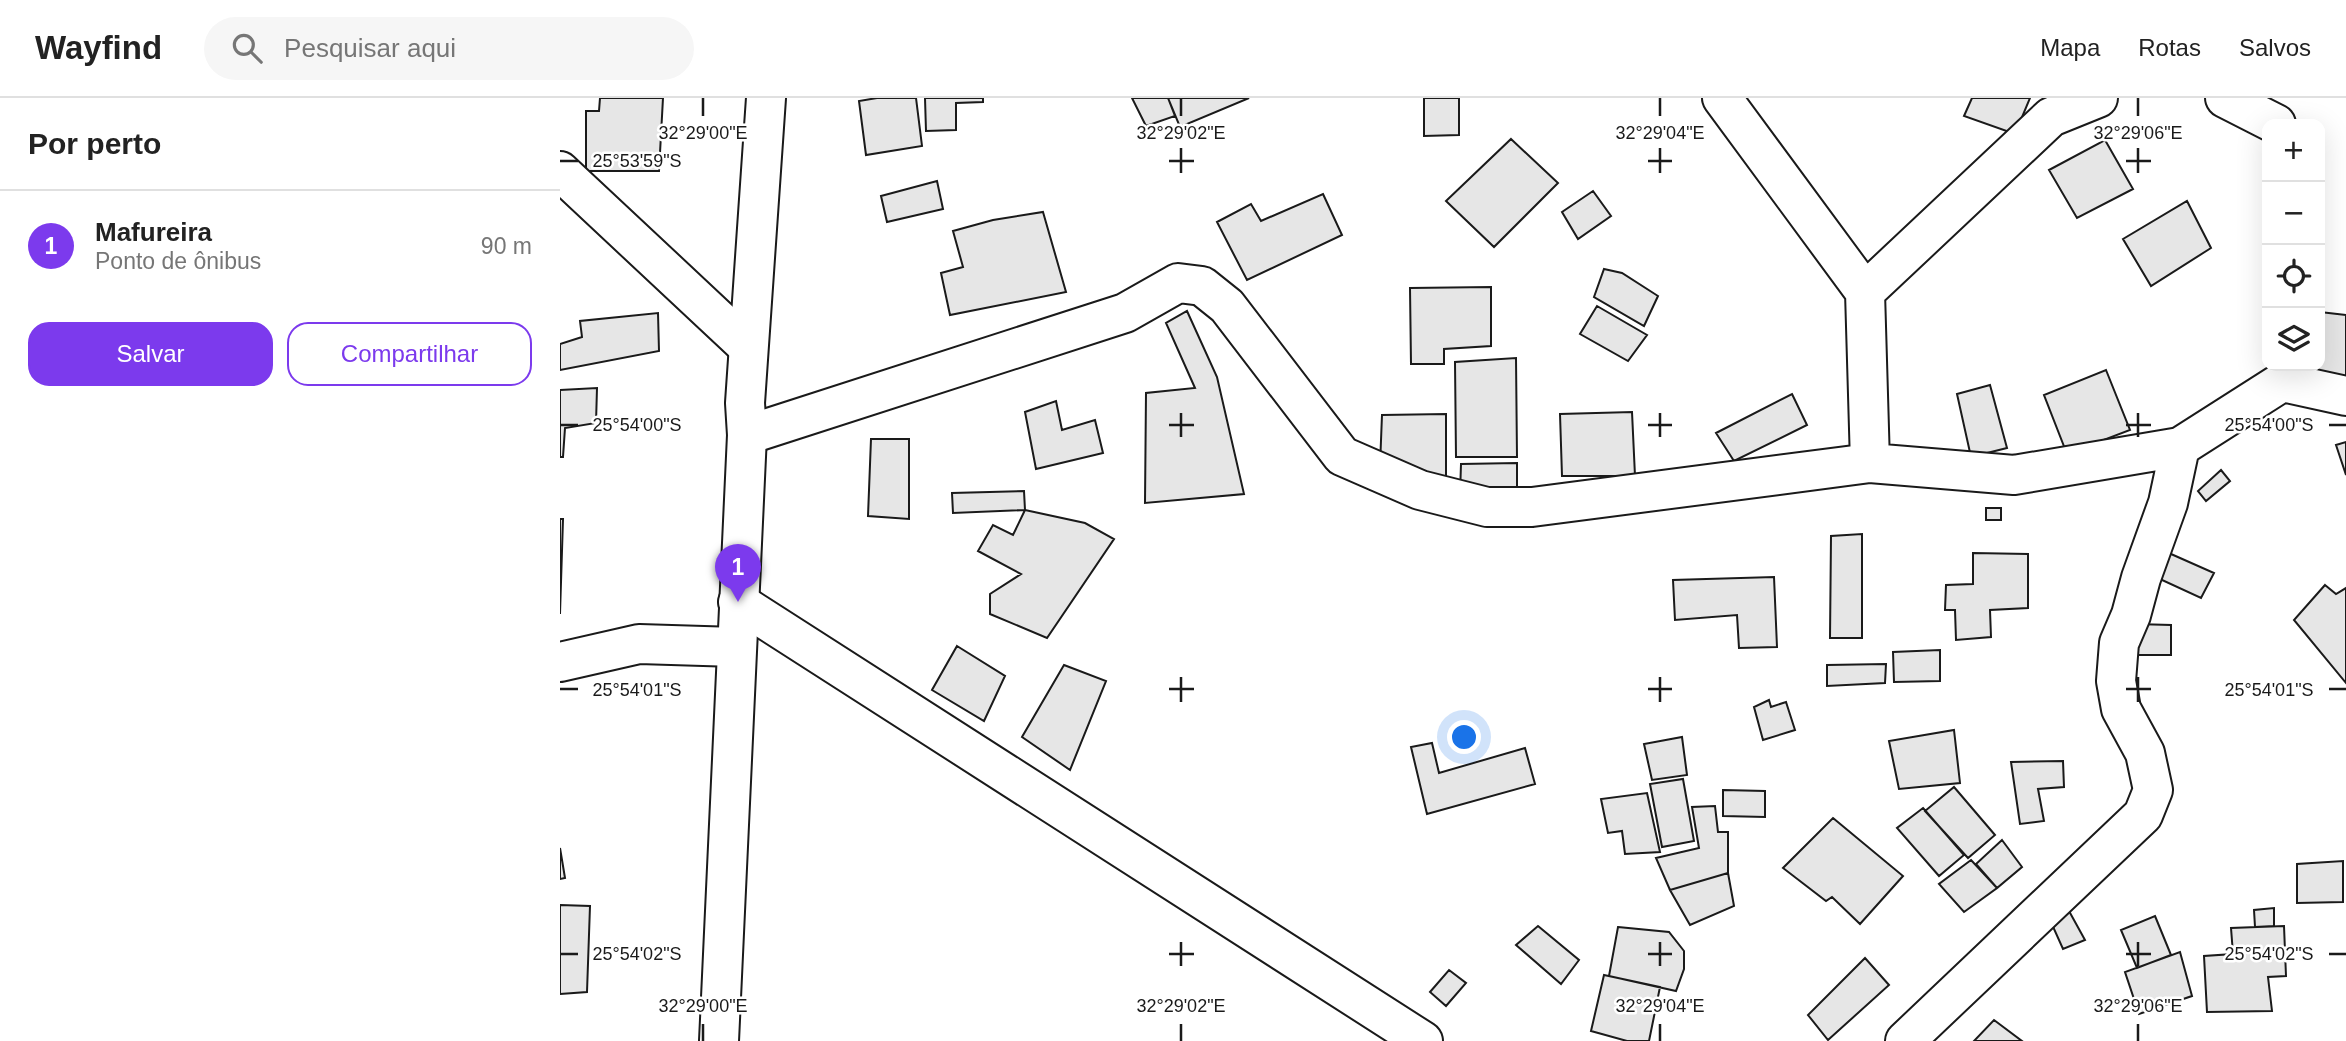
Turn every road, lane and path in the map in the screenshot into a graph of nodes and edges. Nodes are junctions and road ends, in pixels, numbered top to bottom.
1 (766, 98) edge
2 (1722, 98) edge
3 (2098, 98) edge
4 (2225, 98) edge
5 (2266, 119) edge
6 (560, 171) edge
7 (1865, 292) junction
8 (748, 347) junction
9 (2280, 374) edge
10 (2346, 396) edge
11 (747, 435) junction
12 (2180, 447) junction
13 (1870, 463) junction
14 (738, 602) junction
15 (736, 647) junction
16 (560, 662) edge
17 (719, 1041) edge
18 (1423, 1041) edge
19 (1905, 1041) edge

1 - 8 street
2 - 7 street
3 - 7 street
4 - 5 street
6 - 8 street
7 - 13 street
8 - 11 street
9 - 10 street
9 - 12 street
11 - 13 street
11 - 14 street
12 - 13 street
12 - 19 street
14 - 15 street
14 - 18 street
15 - 16 street
15 - 17 street

